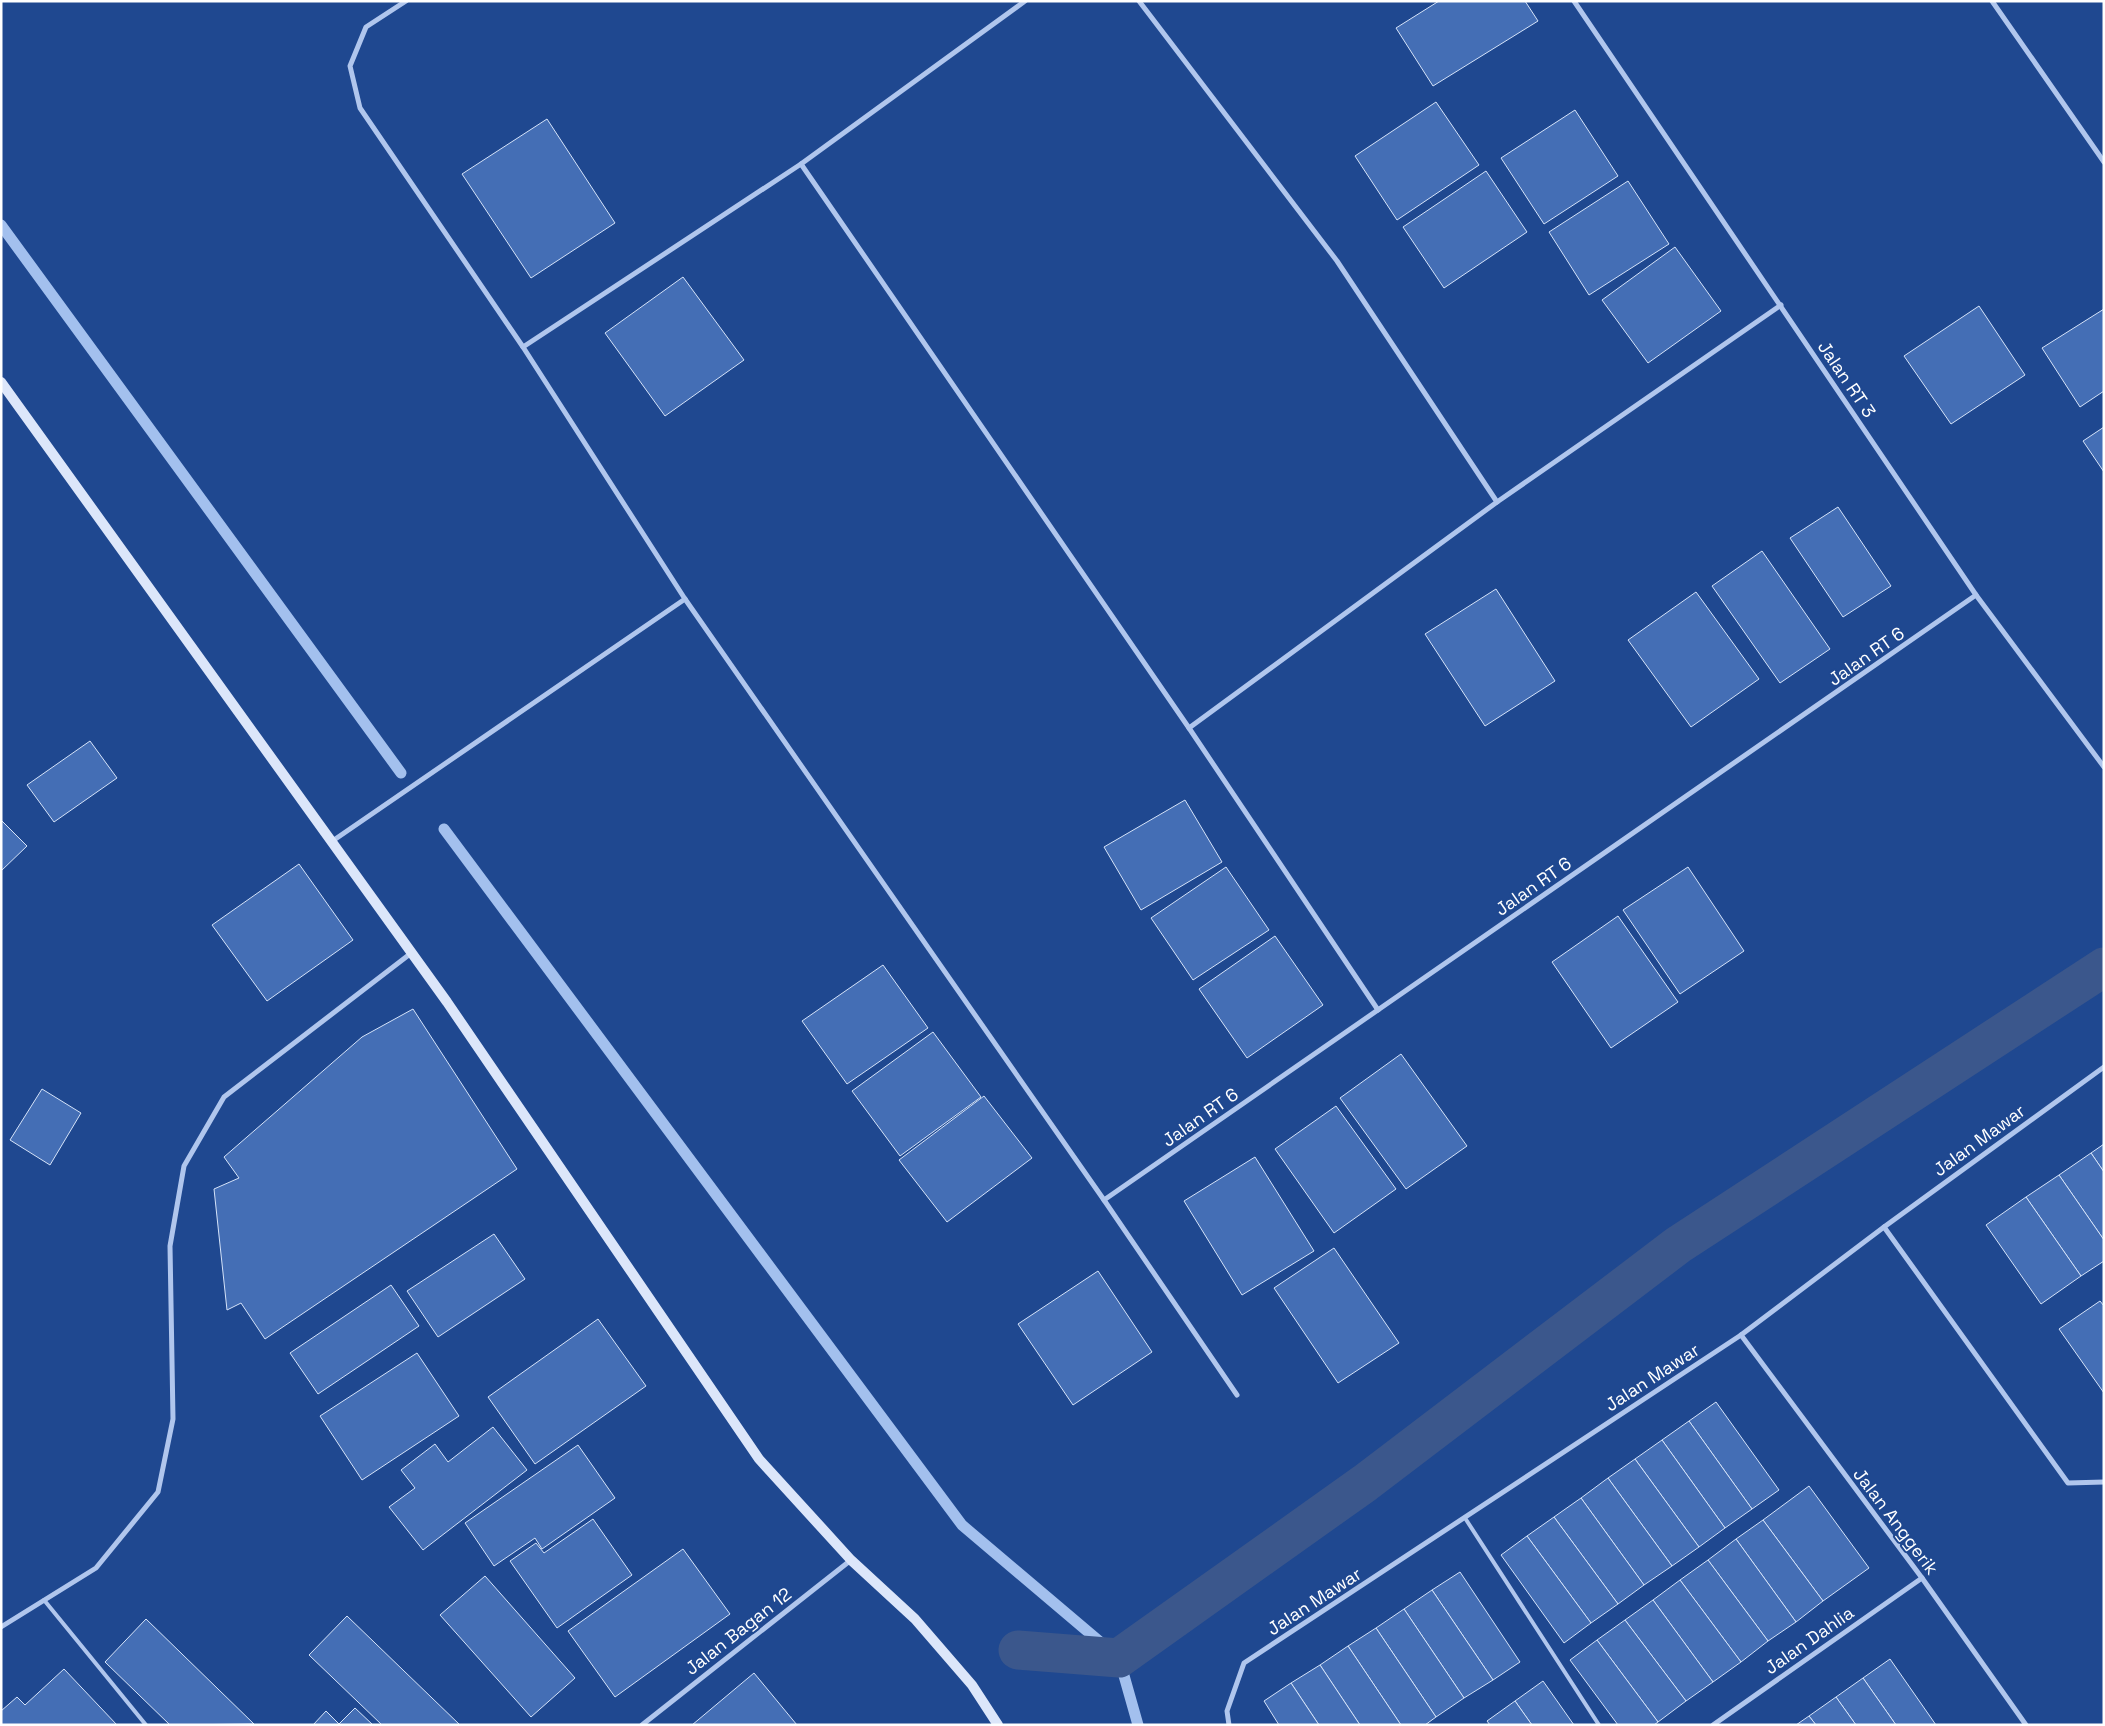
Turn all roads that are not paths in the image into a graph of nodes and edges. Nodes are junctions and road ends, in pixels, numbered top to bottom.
1 (406, 1) edge
2 (1025, 1) edge
3 (1139, 1) edge
4 (1574, 1) edge
5 (1992, 1) edge
6 (2104, 162) edge
7 (801, 164) junction
8 (1781, 304) junction
9 (523, 347) junction
10 (1, 382) edge
11 (1498, 502) junction
12 (1976, 595) junction
13 (685, 599) junction
14 (1189, 728) junction
15 (2104, 768) edge
16 (331, 842) junction
17 (410, 954) junction
18 (1378, 1010) junction
19 (2104, 1067) edge
20 (1104, 1200) junction
21 (1884, 1227) junction
22 (1741, 1335) junction
23 (1237, 1395) dead end
24 (2104, 1482) edge
25 (1465, 1518) junction
26 (850, 1560) junction
27 (1922, 1578) junction
28 (44, 1600) junction
29 (1, 1627) edge
30 (146, 1725) edge
31 (642, 1725) edge
32 (998, 1725) edge
33 (1229, 1725) edge
34 (1599, 1725) edge
35 (1713, 1725) edge
36 (2026, 1725) edge

1 - 9 street
2 - 7 street
3 - 11 street
4 - 8 street, Jalan RT 3
5 - 6 street
7 - 9 street
7 - 14 street
8 - 11 street
8 - 12 street, Jalan RT 3
9 - 13 street
10 - 16 street
11 - 14 street
12 - 15 street, Jalan RT 3
12 - 18 street, Jalan RT 6
13 - 16 street
13 - 20 street
14 - 18 street
16 - 17 street
17 - 26 street
17 - 28 street
18 - 20 street, Jalan RT 6
19 - 21 street, Jalan Mawar
20 - 23 street
21 - 22 street, Jalan Mawar
21 - 24 street
22 - 25 street, Jalan Mawar
22 - 27 street, Jalan Anggerik
25 - 33 street, Jalan Mawar
25 - 34 lane
26 - 31 street, Jalan Bagan 12
26 - 32 street
27 - 35 street, Jalan Dahlia
27 - 36 street, Jalan Anggerik
28 - 29 street
28 - 30 lane

